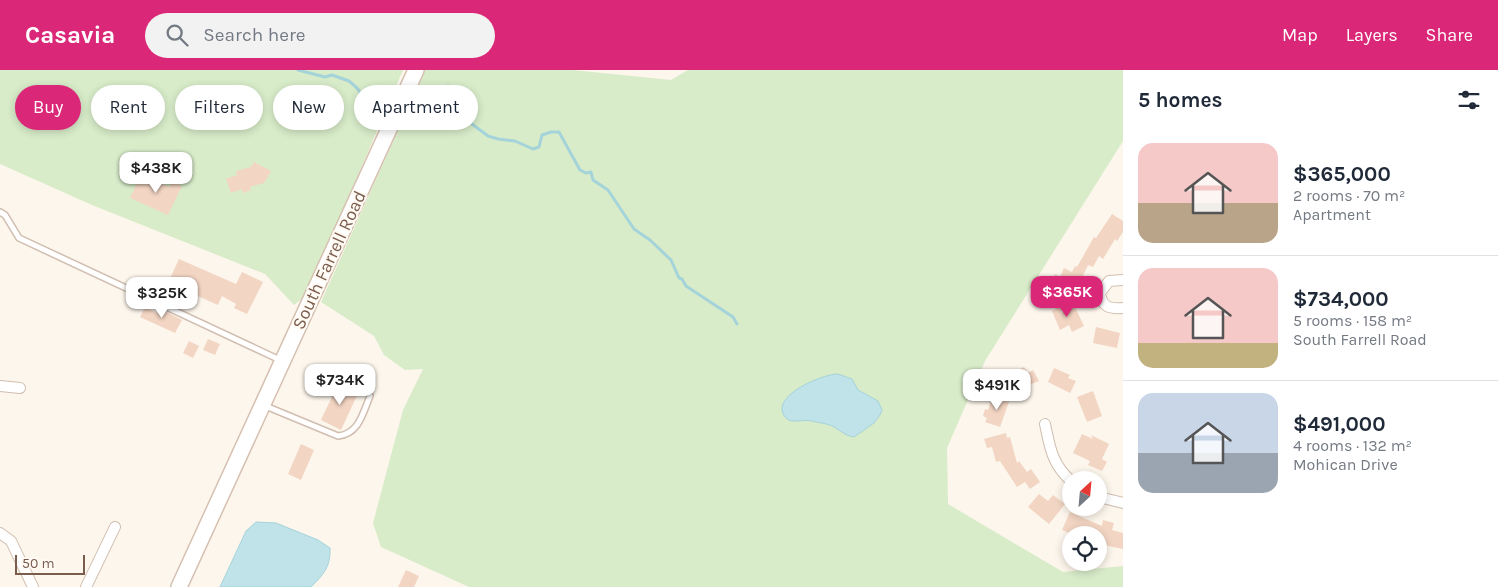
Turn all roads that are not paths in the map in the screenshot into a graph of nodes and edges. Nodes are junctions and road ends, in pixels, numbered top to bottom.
1 (416, 70) edge
2 (0, 212) edge
3 (1123, 280) edge
4 (1123, 308) edge
5 (283, 362) junction
6 (0, 386) edge
7 (20, 388) dead end
8 (370, 396) dead end
9 (263, 404) junction
10 (1045, 424) dead end
11 (1062, 472) edge
12 (1108, 499) edge
13 (1123, 503) edge
14 (115, 527) dead end
15 (0, 533) edge
16 (33, 587) edge
17 (86, 587) edge
18 (179, 587) edge

1 - 5 street, South Farrell Road
2 - 5 lane
3 - 4 street
5 - 9 street, South Farrell Road
6 - 7 street
8 - 9 lane
9 - 18 street, South Farrell Road
10 - 11 street
12 - 13 street
14 - 17 street
15 - 16 street

